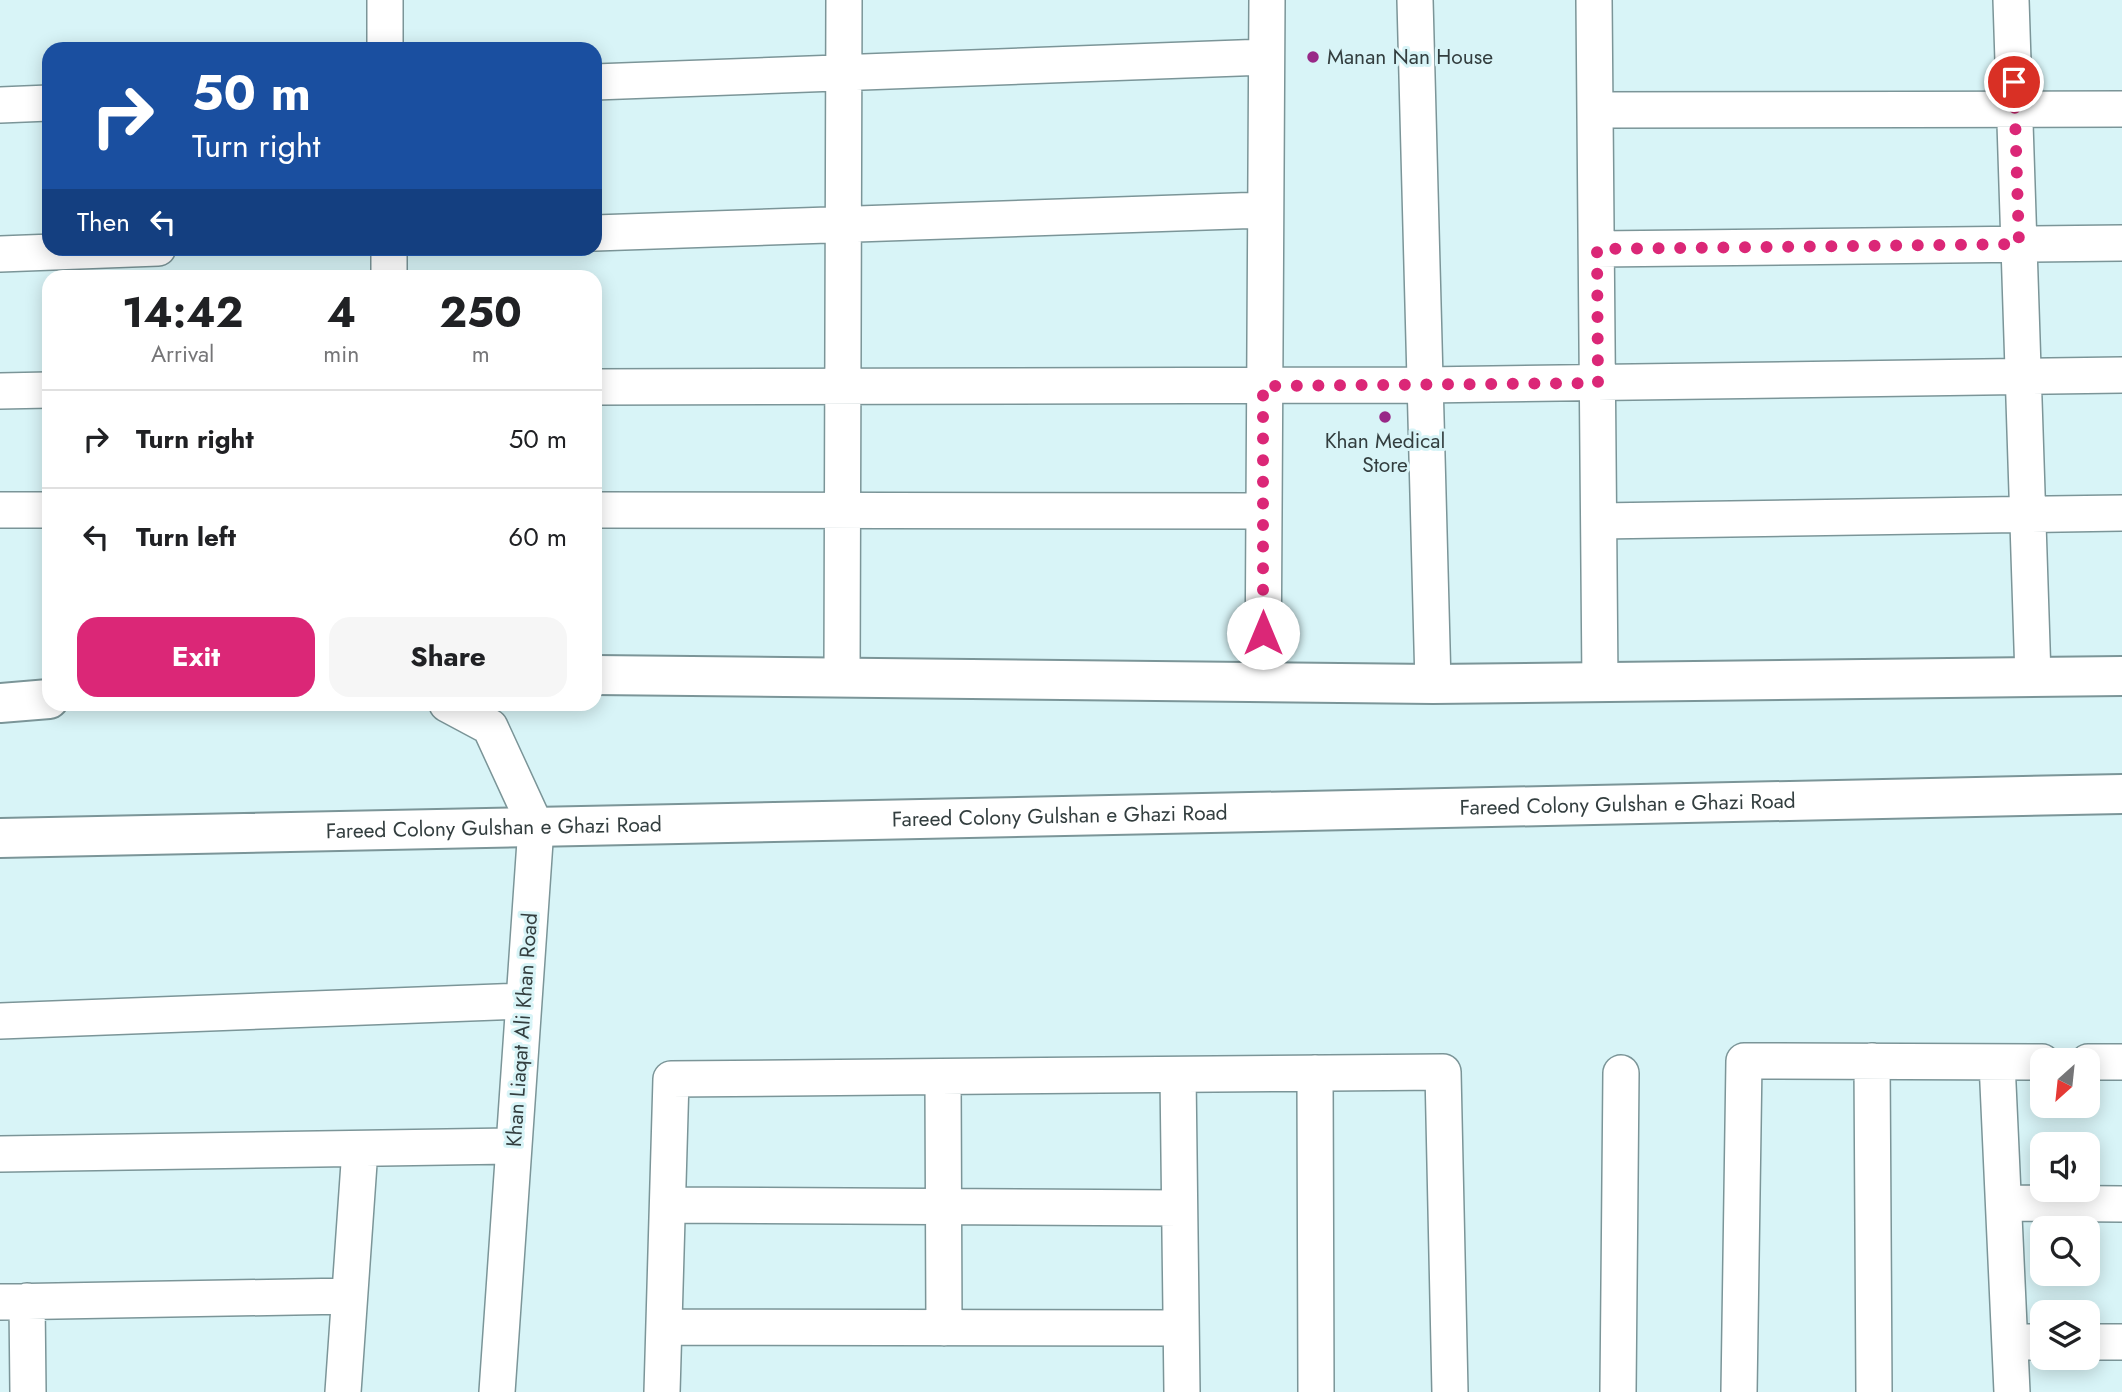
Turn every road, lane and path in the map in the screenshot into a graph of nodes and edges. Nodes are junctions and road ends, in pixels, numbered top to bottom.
1 (385, 0) edge
2 (844, 0) edge
3 (1267, 0) edge
4 (1415, 0) edge
5 (1594, 0) edge
6 (2011, 0) edge
7 (385, 42) edge
8 (1266, 57) junction
9 (844, 72) junction
10 (602, 82) edge
11 (42, 103) edge
12 (0, 105) edge
13 (2015, 109) junction
14 (2122, 109) edge
15 (1595, 110) junction
16 (1264, 209) junction
17 (844, 224) junction
18 (602, 233) edge
19 (2122, 243) edge
20 (2019, 244) junction
21 (1597, 249) junction
22 (42, 252) edge
23 (0, 254) edge
24 (2122, 376) edge
25 (2023, 377) junction
26 (1598, 383) junction
27 (1263, 386) junction
28 (1425, 386) junction
29 (602, 387) edge
30 (843, 387) junction
31 (42, 390) edge
32 (0, 391) edge
33 (0, 510) edge
34 (42, 510) edge
35 (602, 510) edge
36 (843, 510) junction
37 (1263, 510) junction
38 (2122, 513) edge
39 (2028, 515) junction
40 (1599, 521) junction
41 (602, 675) edge
42 (842, 676) junction
43 (2122, 676) edge
44 (2032, 677) junction
45 (1263, 682) junction
46 (1600, 683) junction
47 (1433, 684) junction
48 (42, 700) edge
49 (0, 703) edge
50 (460, 711) edge
51 (2122, 794) edge
52 (536, 827) junction
53 (0, 838) edge
54 (524, 1001) junction
55 (0, 1021) edge
56 (1872, 1061) junction
57 (1997, 1062) junction
58 (2030, 1062) edge
59 (2100, 1062) edge
60 (2122, 1062) edge
61 (1315, 1073) junction
62 (1621, 1073) dead end
63 (1178, 1075) junction
64 (943, 1077) junction
65 (513, 1146) junction
66 (360, 1149) junction
67 (0, 1154) edge
68 (2004, 1203) junction
69 (2122, 1204) edge
70 (668, 1205) junction
71 (944, 1207) junction
72 (1179, 1208) junction
73 (349, 1296) junction
74 (13, 1301) edge
75 (664, 1327) junction
76 (944, 1328) junction
77 (1181, 1328) junction
78 (2026, 1342) edge
79 (2100, 1342) edge
80 (2122, 1342) edge
81 (28, 1392) edge
82 (343, 1392) edge
83 (496, 1392) edge
84 (662, 1392) edge
85 (1181, 1392) edge
86 (1316, 1392) edge
87 (1450, 1392) edge
88 (1618, 1392) edge
89 (1739, 1392) edge
90 (1874, 1392) edge
91 (2012, 1392) edge

1 - 7 street
2 - 9 street
3 - 8 street
4 - 28 street
5 - 15 street
6 - 13 street
8 - 9 street
8 - 16 street
9 - 10 street
9 - 17 street
11 - 12 street
13 - 14 street
13 - 15 street
13 - 20 street
15 - 21 street
16 - 17 street
16 - 27 street
17 - 18 street
17 - 30 street
19 - 20 street
20 - 21 street
20 - 25 street
21 - 26 street
22 - 23 street
24 - 25 street
25 - 26 street
25 - 39 street
26 - 28 street
26 - 40 street
27 - 28 street
27 - 30 street
27 - 37 street
28 - 47 street
29 - 30 street
30 - 36 street
31 - 32 street
33 - 34 street
35 - 36 street
36 - 37 street
36 - 42 street
37 - 45 street
38 - 39 street
39 - 40 street
39 - 44 street
40 - 46 street
41 - 42 main road
42 - 45 main road
43 - 44 main road
44 - 46 main road
45 - 47 main road
46 - 47 main road
48 - 49 main road
50 - 52 street, Khan Liaqat Ali Khan Road
51 - 52 main road, Fareed Colony Gulshan e Ghazi Road
52 - 53 main road, Fareed Colony Gulshan e Ghazi Road
52 - 54 street, Khan Liaqat Ali Khan Road
54 - 55 street
54 - 65 street, Khan Liaqat Ali Khan Road
56 - 57 street
56 - 89 street
56 - 90 street
57 - 58 street
57 - 68 street
59 - 60 street
61 - 63 street
61 - 86 street
61 - 87 street
62 - 88 street
63 - 64 street
63 - 72 street
64 - 70 street
64 - 71 street
65 - 66 street
65 - 83 street, Khan Liaqat Ali Khan Road
66 - 67 street
66 - 73 street
68 - 69 street
68 - 78 street
70 - 71 street
70 - 75 street
71 - 72 street
71 - 76 street
72 - 77 street
73 - 74 street
73 - 82 street
74 - 81 street
75 - 76 street
75 - 84 street
76 - 77 street
77 - 85 street
78 - 91 street
79 - 80 street

